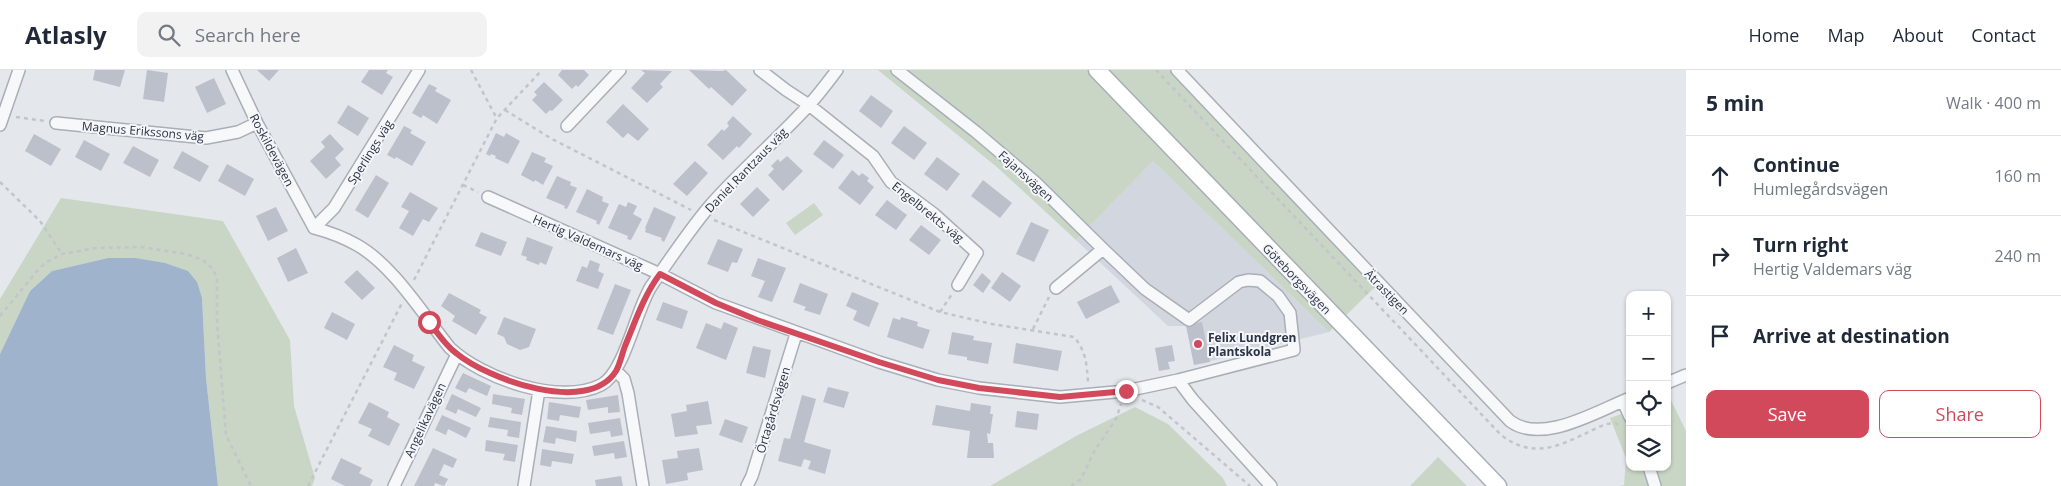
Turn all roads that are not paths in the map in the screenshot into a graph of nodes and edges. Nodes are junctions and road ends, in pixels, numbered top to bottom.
1 (19, 70) edge
2 (232, 70) edge
3 (420, 70) edge
4 (620, 70) edge
5 (760, 70) edge
6 (837, 70) edge
7 (897, 70) edge
8 (1097, 70) edge
9 (1177, 70) edge
10 (809, 105) junction
11 (2, 120) edge
12 (56, 123) road end
13 (257, 123) junction
14 (567, 126) dead end
15 (488, 197) road end
16 (314, 228) junction
17 (1103, 249) junction
18 (660, 274) junction
19 (958, 285) road end
20 (1056, 288) road end
21 (796, 334) junction
22 (1294, 350) joint
23 (457, 354) junction
24 (616, 371) junction
25 (1686, 376) edge
26 (1178, 380) junction
27 (1671, 382) edge
28 (538, 390) junction
29 (1626, 399) edge
30 (1650, 471) edge
31 (394, 486) edge
32 (524, 486) edge
33 (643, 486) edge
34 (747, 486) edge
35 (1271, 486) edge
36 (1498, 486) edge
37 (1655, 486) edge

1 - 11 street
2 - 13 street, Roskildevägen
3 - 16 street, Sperlings väg
4 - 14 street
5 - 10 street, Engelbrekts väg
6 - 10 street, Daniel Rantzaus väg
7 - 17 street, Fajansvägen
8 - 36 main road, Göteborgsvägen
9 - 29 street, Ätrastigen
10 - 18 street, Daniel Rantzaus väg
10 - 19 street, Engelbrekts väg
12 - 13 street, Magnus Erikssons väg
13 - 16 street, Roskildevägen
15 - 18 street, Hertig Valdemars väg
16 - 23 street
17 - 20 street
17 - 22 street, Fajansvägen
18 - 21 street, Hertig Valdemars väg
18 - 24 street, Daniel Rantzaus väg
21 - 26 street, Hertig Valdemars väg
21 - 34 street, Örtagårdsvägen
22 - 26 street, Hertig Valdemars väg
23 - 28 street
23 - 31 street, Angelikavägen
24 - 28 street
24 - 33 street
25 - 27 street
26 - 35 street
28 - 32 street
30 - 37 street

